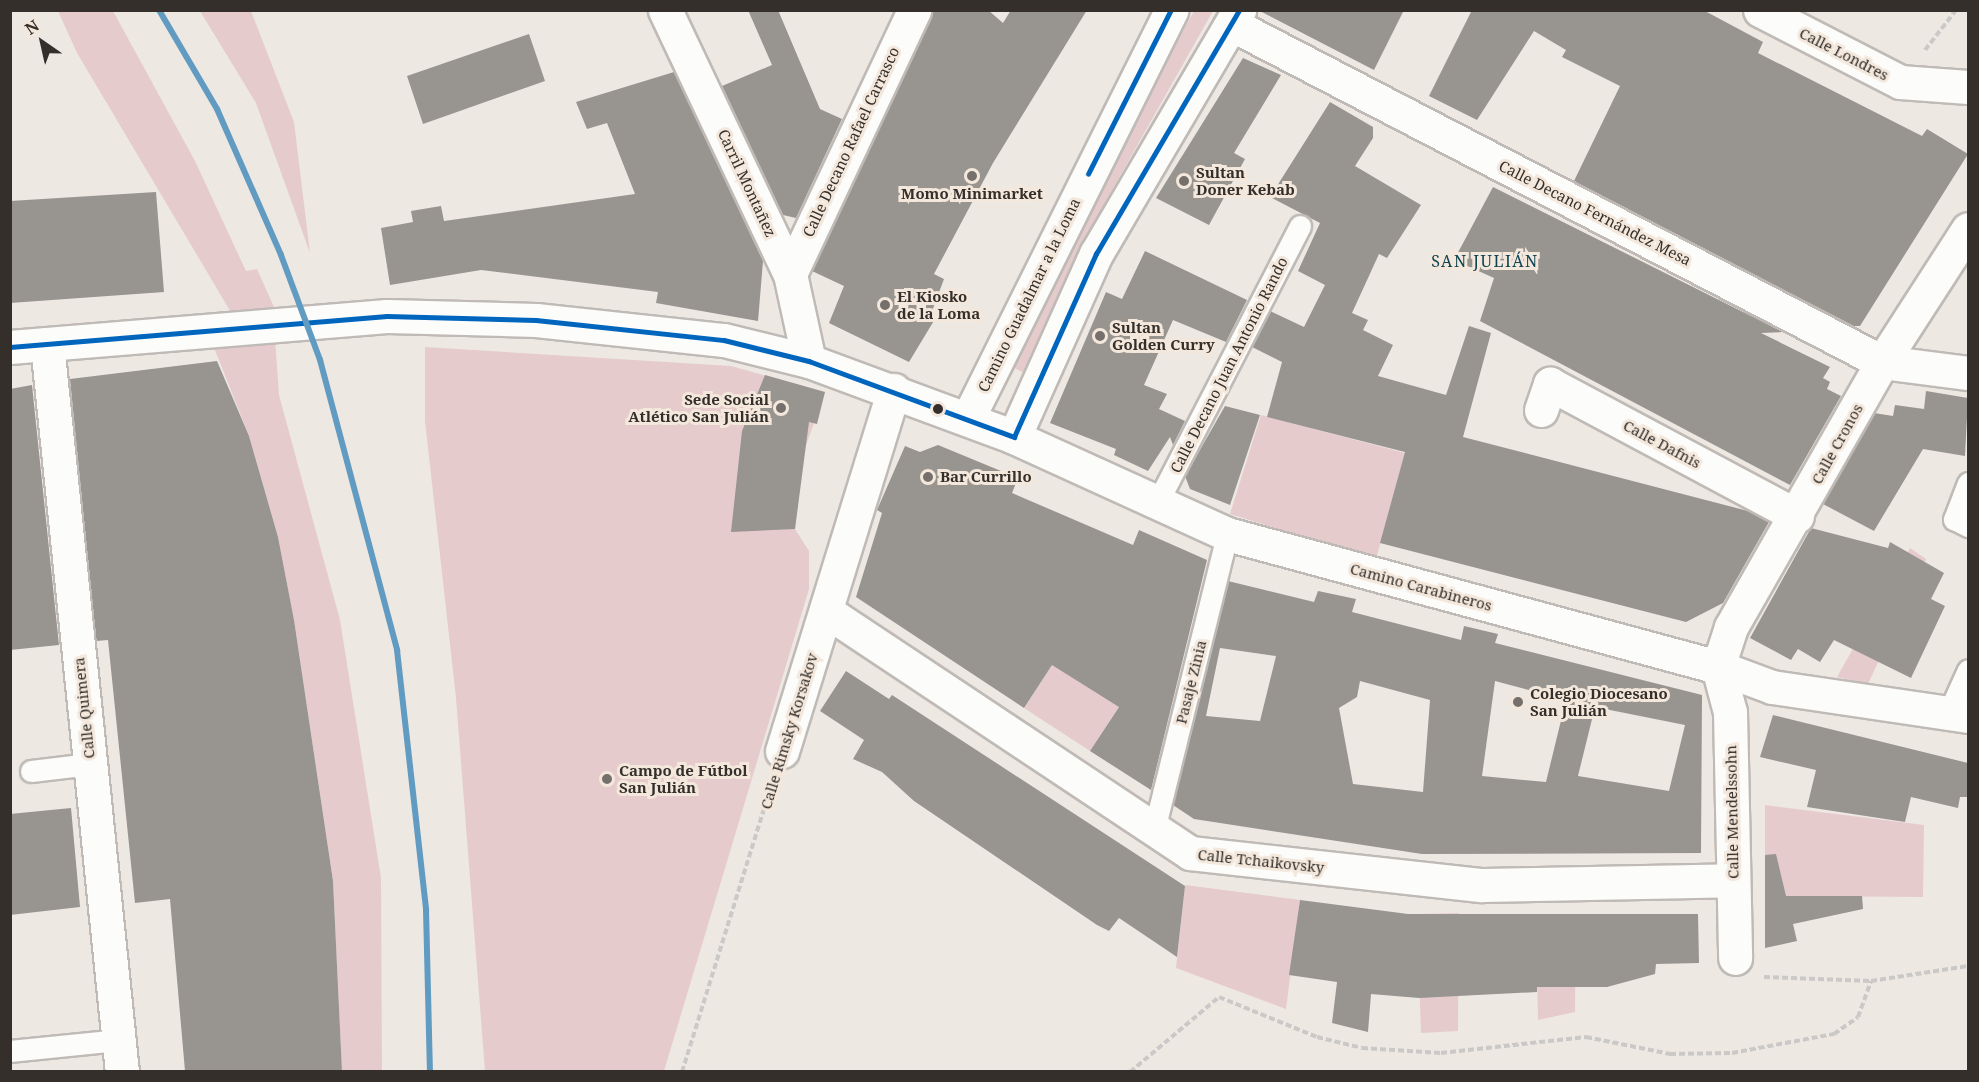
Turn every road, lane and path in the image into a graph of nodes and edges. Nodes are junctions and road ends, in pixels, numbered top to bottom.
1 (665, 10) edge
2 (914, 10) edge
3 (1171, 10) edge
4 (1760, 10) edge
5 (1956, 10) edge
6 (1235, 17) edge
7 (1900, 82) junction
8 (1968, 87) edge
9 (1300, 226) dead end
10 (1968, 229) edge
11 (790, 274) junction
12 (46, 344) junction
13 (10, 346) edge
14 (810, 361) junction
15 (1882, 362) junction
16 (1968, 373) edge
17 (894, 390) junction
18 (1541, 410) dead end
19 (968, 418) junction
20 (1014, 436) junction
21 (1968, 483) edge
22 (1156, 505) junction
23 (1797, 516) junction
24 (1968, 526) edge
25 (1227, 534) junction
26 (826, 611) junction
27 (1718, 667) junction
28 (1968, 670) edge
29 (1958, 715) edge
30 (782, 751) joint
31 (90, 764) junction
32 (31, 771) dead end
33 (1154, 830) junction
34 (1733, 880) junction
35 (1735, 958) joint
36 (1968, 966) edge
37 (1871, 981) junction
38 (10, 1051) edge
39 (121, 1056) edge
40 (682, 1071) edge
41 (1130, 1071) edge

1 - 11 street, Carril Montañez
2 - 11 street, Calle Decano Rafael Carrasco
3 - 19 street, Camino Guadalmar a la Loma
4 - 7 street, Calle Londres
5 - 7 path
6 - 15 street, Calle Decano Fernández Mesa
6 - 20 street
7 - 8 street, Calle Londres
9 - 22 lane, Calle Decano Juan Antonio Rando
10 - 15 street, Calle Cronos
11 - 14 street, Carril Montañez
12 - 13 street, Camino Carabineros
12 - 14 street, Camino Carabineros
12 - 31 street, Calle Quimera
14 - 17 street, Camino Carabineros
15 - 16 street, Calle Decano Fernández Mesa
15 - 23 street, Calle Cronos
17 - 19 street, Camino Carabineros
17 - 26 street, Calle Rimsky Korsakov
18 - 23 street, Calle Dafnis
19 - 20 street, Camino Carabineros
20 - 22 street, Camino Carabineros
21 - 24 lane
22 - 25 street, Camino Carabineros
23 - 27 street, Calle Cronos
25 - 27 street, Camino Carabineros
25 - 33 lane, Pasaje Zinia
26 - 30 street, Calle Rimsky Korsakov
26 - 33 street, Calle Tchaikovsky
27 - 29 street, Camino Carabineros
27 - 34 street, Calle Mendelssohn
28 - 29 lane
30 - 40 path, Calle Rimsky Korsakov
31 - 32 lane
31 - 39 street, Calle Quimera
33 - 34 street, Calle Tchaikovsky
34 - 35 street, Calle Mendelssohn
35 - 37 path
36 - 37 path
37 - 41 path
38 - 39 lane

